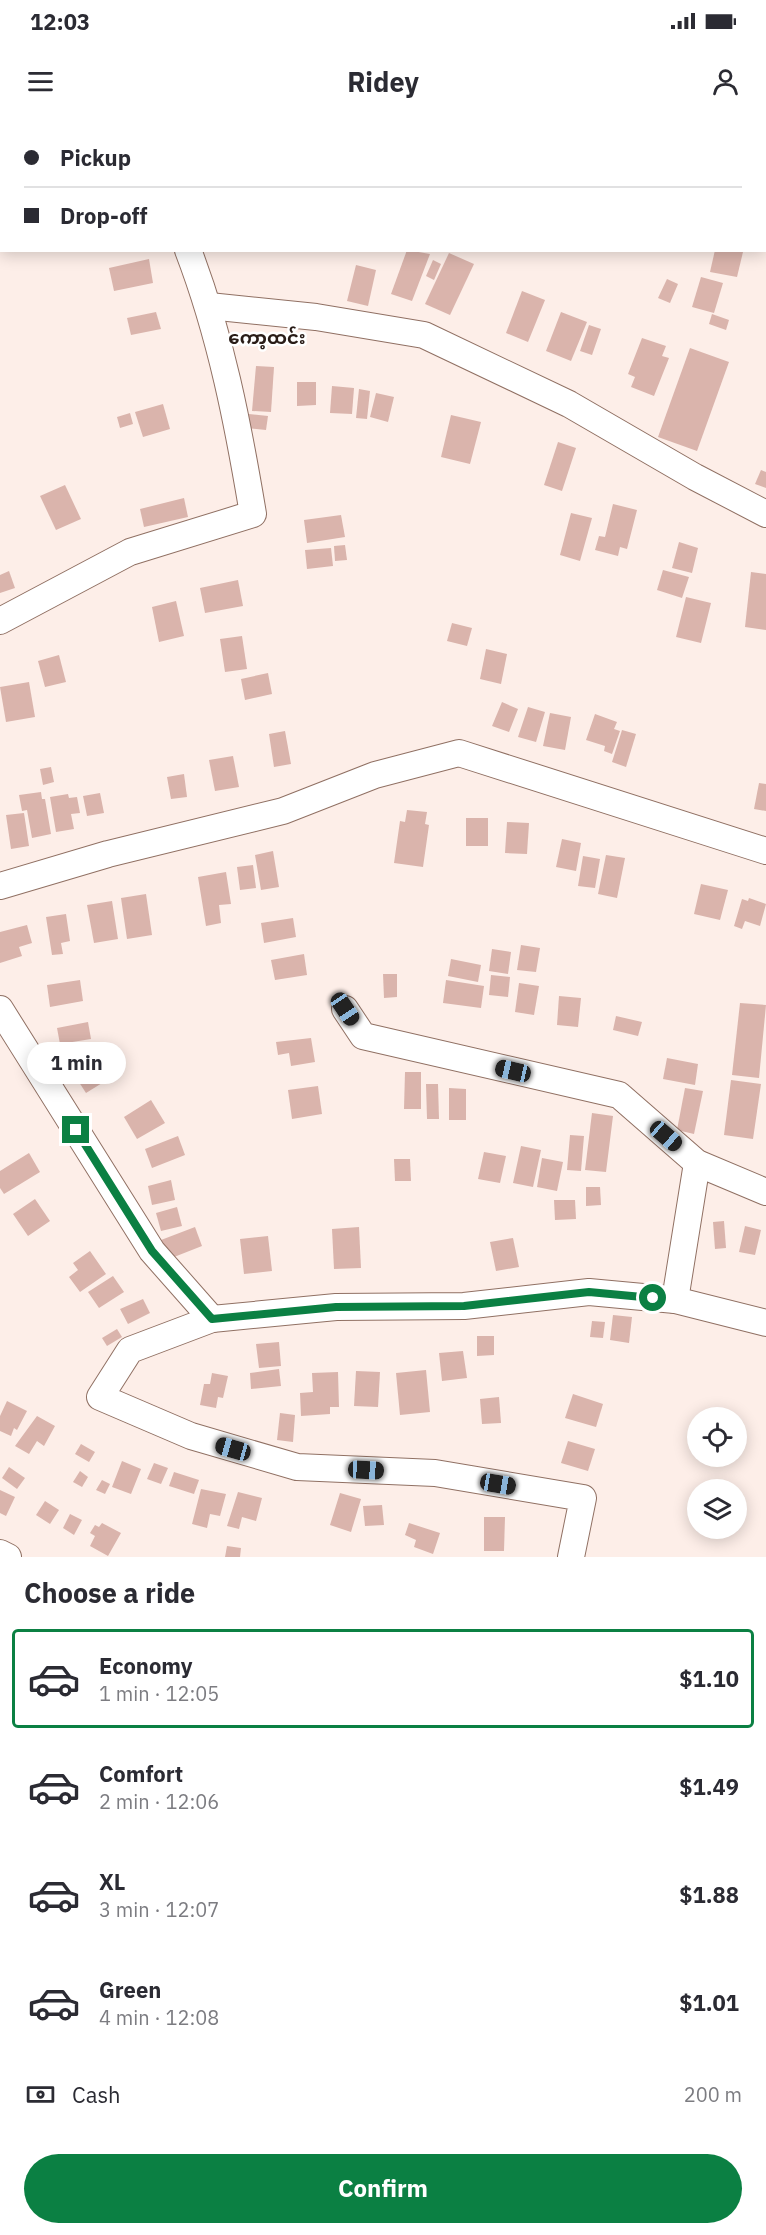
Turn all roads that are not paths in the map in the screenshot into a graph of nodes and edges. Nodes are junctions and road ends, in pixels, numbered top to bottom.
1 (189, 252) edge
2 (209, 306) junction
3 (766, 514) edge
4 (0, 621) edge
5 (766, 852) edge
6 (0, 886) edge
7 (0, 1009) edge
8 (345, 1009) dead end
9 (697, 1163) junction
10 (766, 1192) edge
11 (675, 1300) junction
12 (212, 1319) junction
13 (766, 1323) edge
14 (0, 1553) edge
15 (8, 1557) edge
16 (571, 1557) edge

1 - 2 street
2 - 3 street
2 - 4 street
5 - 6 street
7 - 12 street
8 - 9 street
9 - 10 street
9 - 11 street
11 - 12 street
11 - 13 street
12 - 16 street
14 - 15 street

